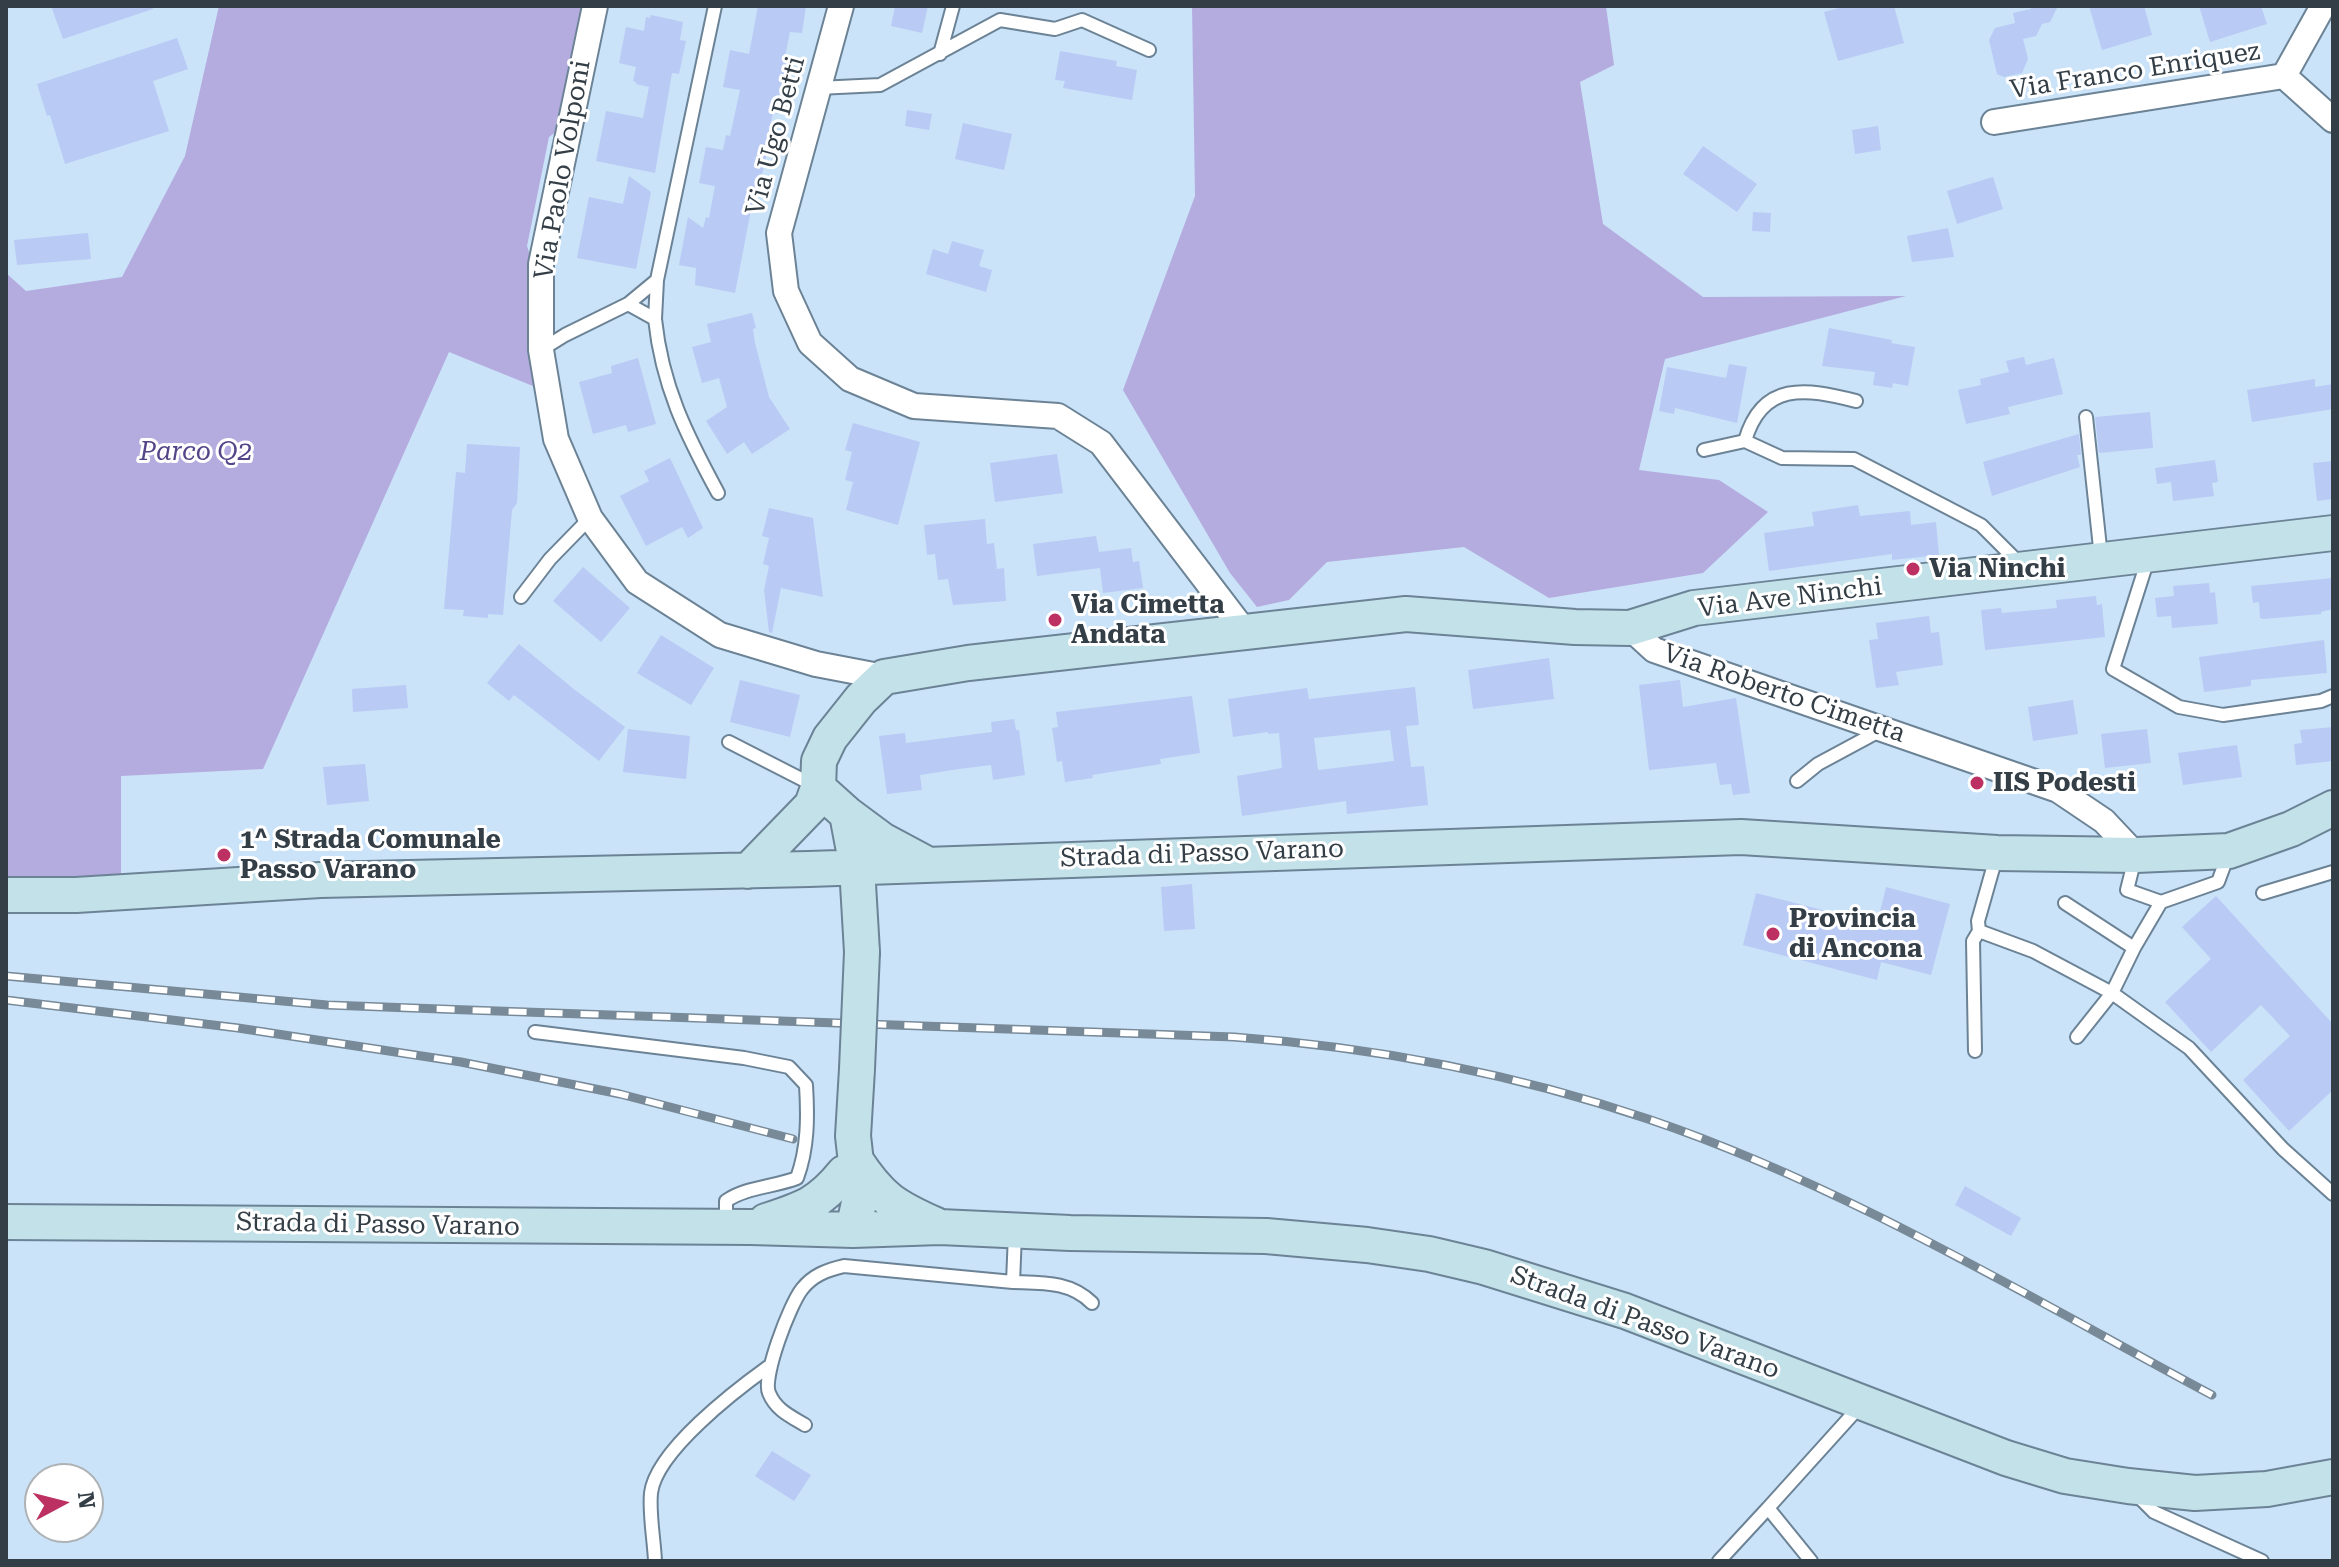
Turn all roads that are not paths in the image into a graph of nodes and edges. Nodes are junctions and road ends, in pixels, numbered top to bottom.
1 (595, 6) edge
2 (715, 6) edge
3 (841, 6) edge
4 (953, 6) edge
5 (2323, 6) edge
6 (1149, 50) dead end
7 (940, 54) junction
8 (2284, 76) junction
9 (818, 88) junction
10 (2333, 120) edge
11 (1994, 122) dead end
12 (657, 280) junction
13 (628, 304) junction
14 (655, 319) junction
15 (541, 350) junction
16 (1856, 401) dead end
17 (2086, 417) dead end
18 (1745, 441) junction
19 (1704, 450) dead end
20 (718, 493) dead end
21 (590, 518) junction
22 (2333, 533) edge
23 (2149, 556) junction
24 (2101, 561) junction
25 (2026, 570) junction
26 (521, 597) dead end
27 (1630, 628) junction
28 (1246, 633) junction
29 (884, 677) junction
30 (2333, 696) edge
31 (1883, 729) junction
32 (729, 742) dead end
33 (1797, 781) dead end
34 (815, 797) junction
35 (2333, 808) edge
36 (847, 814) junction
37 (2229, 851) junction
38 (1997, 853) junction
39 (2136, 855) junction
40 (926, 863) junction
41 (857, 867) junction
42 (809, 869) junction
43 (748, 871) junction
44 (2333, 872) edge
45 (2263, 893) dead end
46 (6, 895) edge
47 (2161, 902) junction
48 (2065, 903) dead end
49 (1979, 931) junction
50 (862, 940) junction
51 (2134, 948) junction
52 (2112, 993) junction
53 (535, 1032) dead end
54 (2077, 1037) dead end
55 (1975, 1051) dead end
56 (851, 1156) junction
57 (2333, 1194) edge
58 (6, 1222) edge
59 (738, 1227) junction
60 (940, 1227) junction
61 (853, 1230) junction
62 (1015, 1231) junction
63 (1013, 1282) junction
64 (1092, 1303) dead end
65 (768, 1367) junction
66 (1863, 1403) junction
67 (805, 1425) dead end
68 (2333, 1477) edge
69 (2128, 1486) junction
70 (1768, 1508) junction
71 (655, 1561) edge
72 (1719, 1561) edge
73 (1811, 1561) edge
74 (2262, 1561) edge

1 - 15 street, Via Paolo Volponi
2 - 12 lane
3 - 9 street, Via Ugo Betti
4 - 7 lane
5 - 8 street, Via Franco Enriquez
6 - 7 lane
7 - 9 lane
8 - 10 street, Via Franco Enriquez
8 - 11 street, Via Franco Enriquez
9 - 28 street, Via Ugo Betti
12 - 13 lane
12 - 14 lane
13 - 14 lane
13 - 15 lane
14 - 20 lane
15 - 21 street, Via Paolo Volponi
16 - 18 lane
17 - 24 lane
18 - 19 lane
18 - 25 lane
21 - 26 lane
21 - 29 street, Via Paolo Volponi
22 - 23 street, Via Ave Ninchi
23 - 24 street, Via Ave Ninchi
23 - 30 lane
24 - 25 street, Via Ave Ninchi
25 - 27 street, Via Ave Ninchi
27 - 28 street
27 - 31 street, Via Roberto Cimetta
28 - 29 street
29 - 34 street
31 - 33 lane
31 - 39 street, Via Roberto Cimetta
32 - 34 lane
34 - 36 street, Strada di Passo Varano
34 - 42 street
34 - 43 street
35 - 37 street, Strada di Passo Varano
36 - 40 street, Strada di Passo Varano
36 - 41 street
37 - 39 street, Strada di Passo Varano
37 - 47 lane
38 - 39 street, Strada di Passo Varano
38 - 40 street, Strada di Passo Varano
38 - 49 lane
39 - 47 lane
40 - 41 street, Strada di Passo Varano
40 - 50 street
41 - 42 street, Strada di Passo Varano
41 - 50 street
42 - 43 street, Strada di Passo Varano
42 - 50 street
43 - 46 street, Strada di Passo Varano
44 - 45 lane
47 - 51 lane
48 - 51 lane
49 - 52 lane
49 - 55 lane
50 - 56 street, bridge
51 - 52 lane
52 - 54 lane
52 - 57 lane
53 - 59 lane
56 - 59 street, Strada di Passo Varano
56 - 60 street, Strada di Passo Varano
56 - 61 street
58 - 59 street, Strada di Passo Varano
59 - 61 street, Strada di Passo Varano
60 - 61 street, Strada di Passo Varano
60 - 62 street, Strada di Passo Varano
62 - 63 lane
62 - 66 street, Strada di Passo Varano
63 - 64 lane
63 - 65 lane
65 - 67 lane
65 - 71 lane
66 - 69 street, Strada di Passo Varano
66 - 70 lane
68 - 69 street, Strada di Passo Varano
69 - 74 lane
70 - 72 lane
70 - 73 lane

